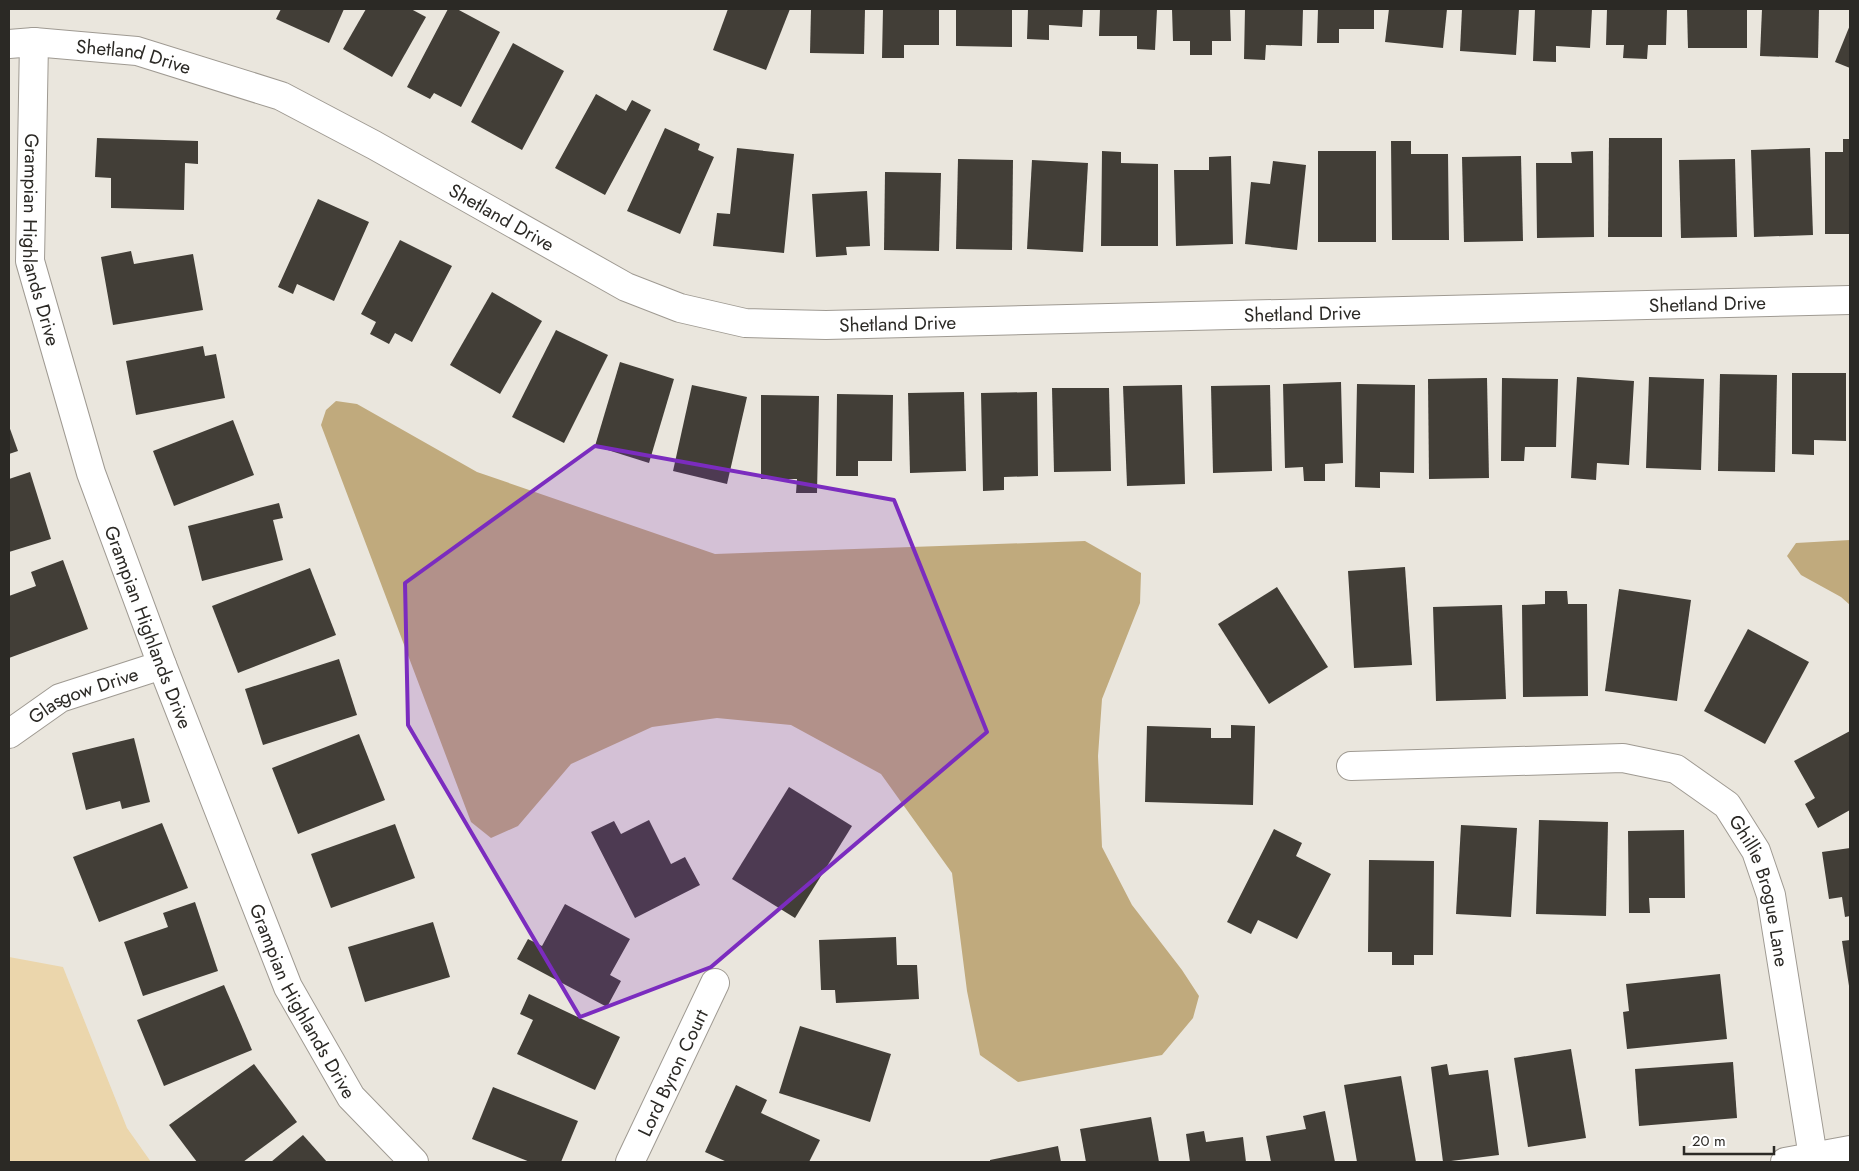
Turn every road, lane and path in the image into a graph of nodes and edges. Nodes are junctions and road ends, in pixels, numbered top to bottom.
1 (21, 43) edge
2 (1850, 300) edge
3 (162, 665) junction
4 (9, 734) edge
5 (1351, 766) dead end
6 (716, 983) dead end
7 (1850, 1150) edge
8 (1813, 1157) junction
9 (414, 1162) edge
10 (630, 1162) edge
11 (1785, 1162) edge

1 - 2 street, Shetland Drive
1 - 3 street, Grampian Highlands Drive
3 - 4 street, Glasgow Drive
3 - 9 street, Grampian Highlands Drive
5 - 8 street, Ghillie Brogue Lane
6 - 10 street, Lord Byron Court
7 - 8 street
8 - 11 street

